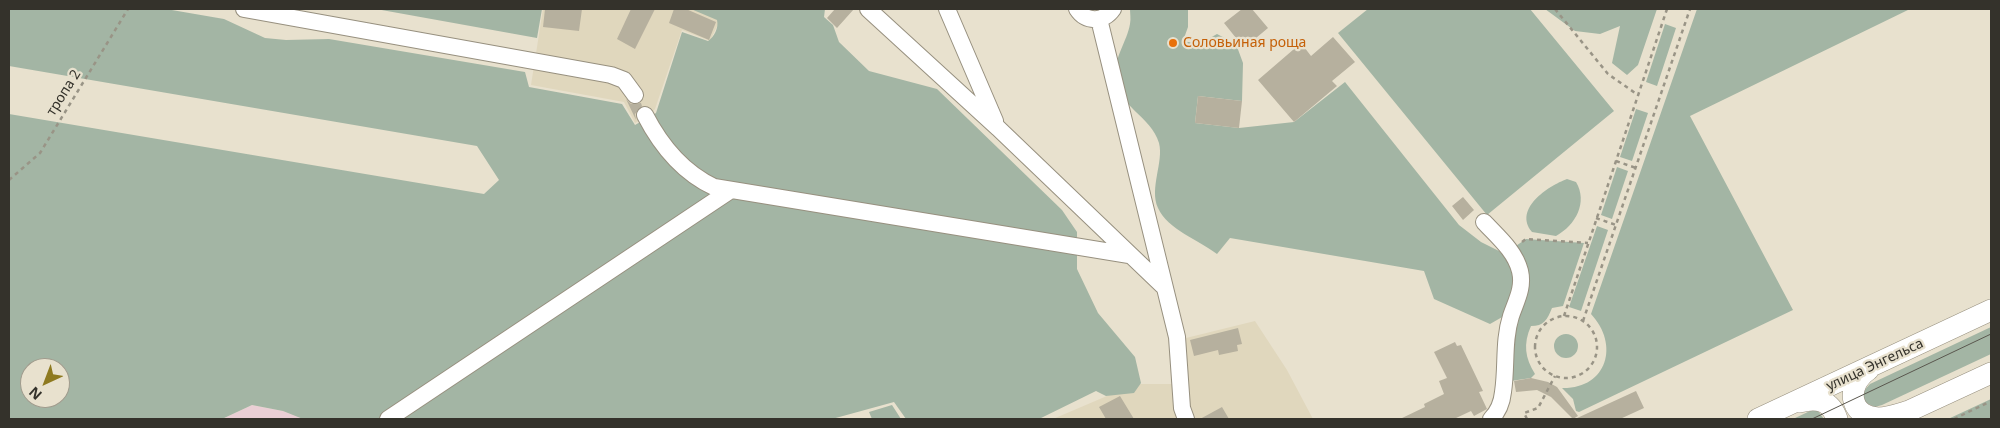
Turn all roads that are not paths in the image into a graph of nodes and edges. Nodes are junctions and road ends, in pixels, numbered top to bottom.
1 (244, 9) edge
2 (868, 9) edge
3 (947, 9) edge
4 (1077, 9) edge
5 (1113, 9) edge
6 (1099, 19) junction
7 (635, 95) dead end
8 (645, 115) dead end
9 (998, 128) junction
10 (731, 190) junction
11 (1484, 222) dead end
12 (1129, 255) junction
13 (1163, 286) junction
14 (1991, 310) edge
15 (1881, 362) junction
16 (1991, 373) edge
17 (1781, 409) junction
18 (1900, 415) edge
19 (388, 419) edge
20 (1186, 419) edge
21 (1490, 419) edge
22 (1758, 419) edge
23 (1837, 419) edge

1 - 7 lane
2 - 9 lane
3 - 9 lane
4 - 6 lane
5 - 6 lane
6 - 13 lane
8 - 10 lane
9 - 12 lane
10 - 12 lane
10 - 19 lane
11 - 21 lane
12 - 13 lane
13 - 20 lane
14 - 15 main road, улица Энгельса
15 - 17 main road, улица Энгельса
15 - 18 main road
16 - 18 main road
17 - 22 main road, улица Энгельса
17 - 23 main road

